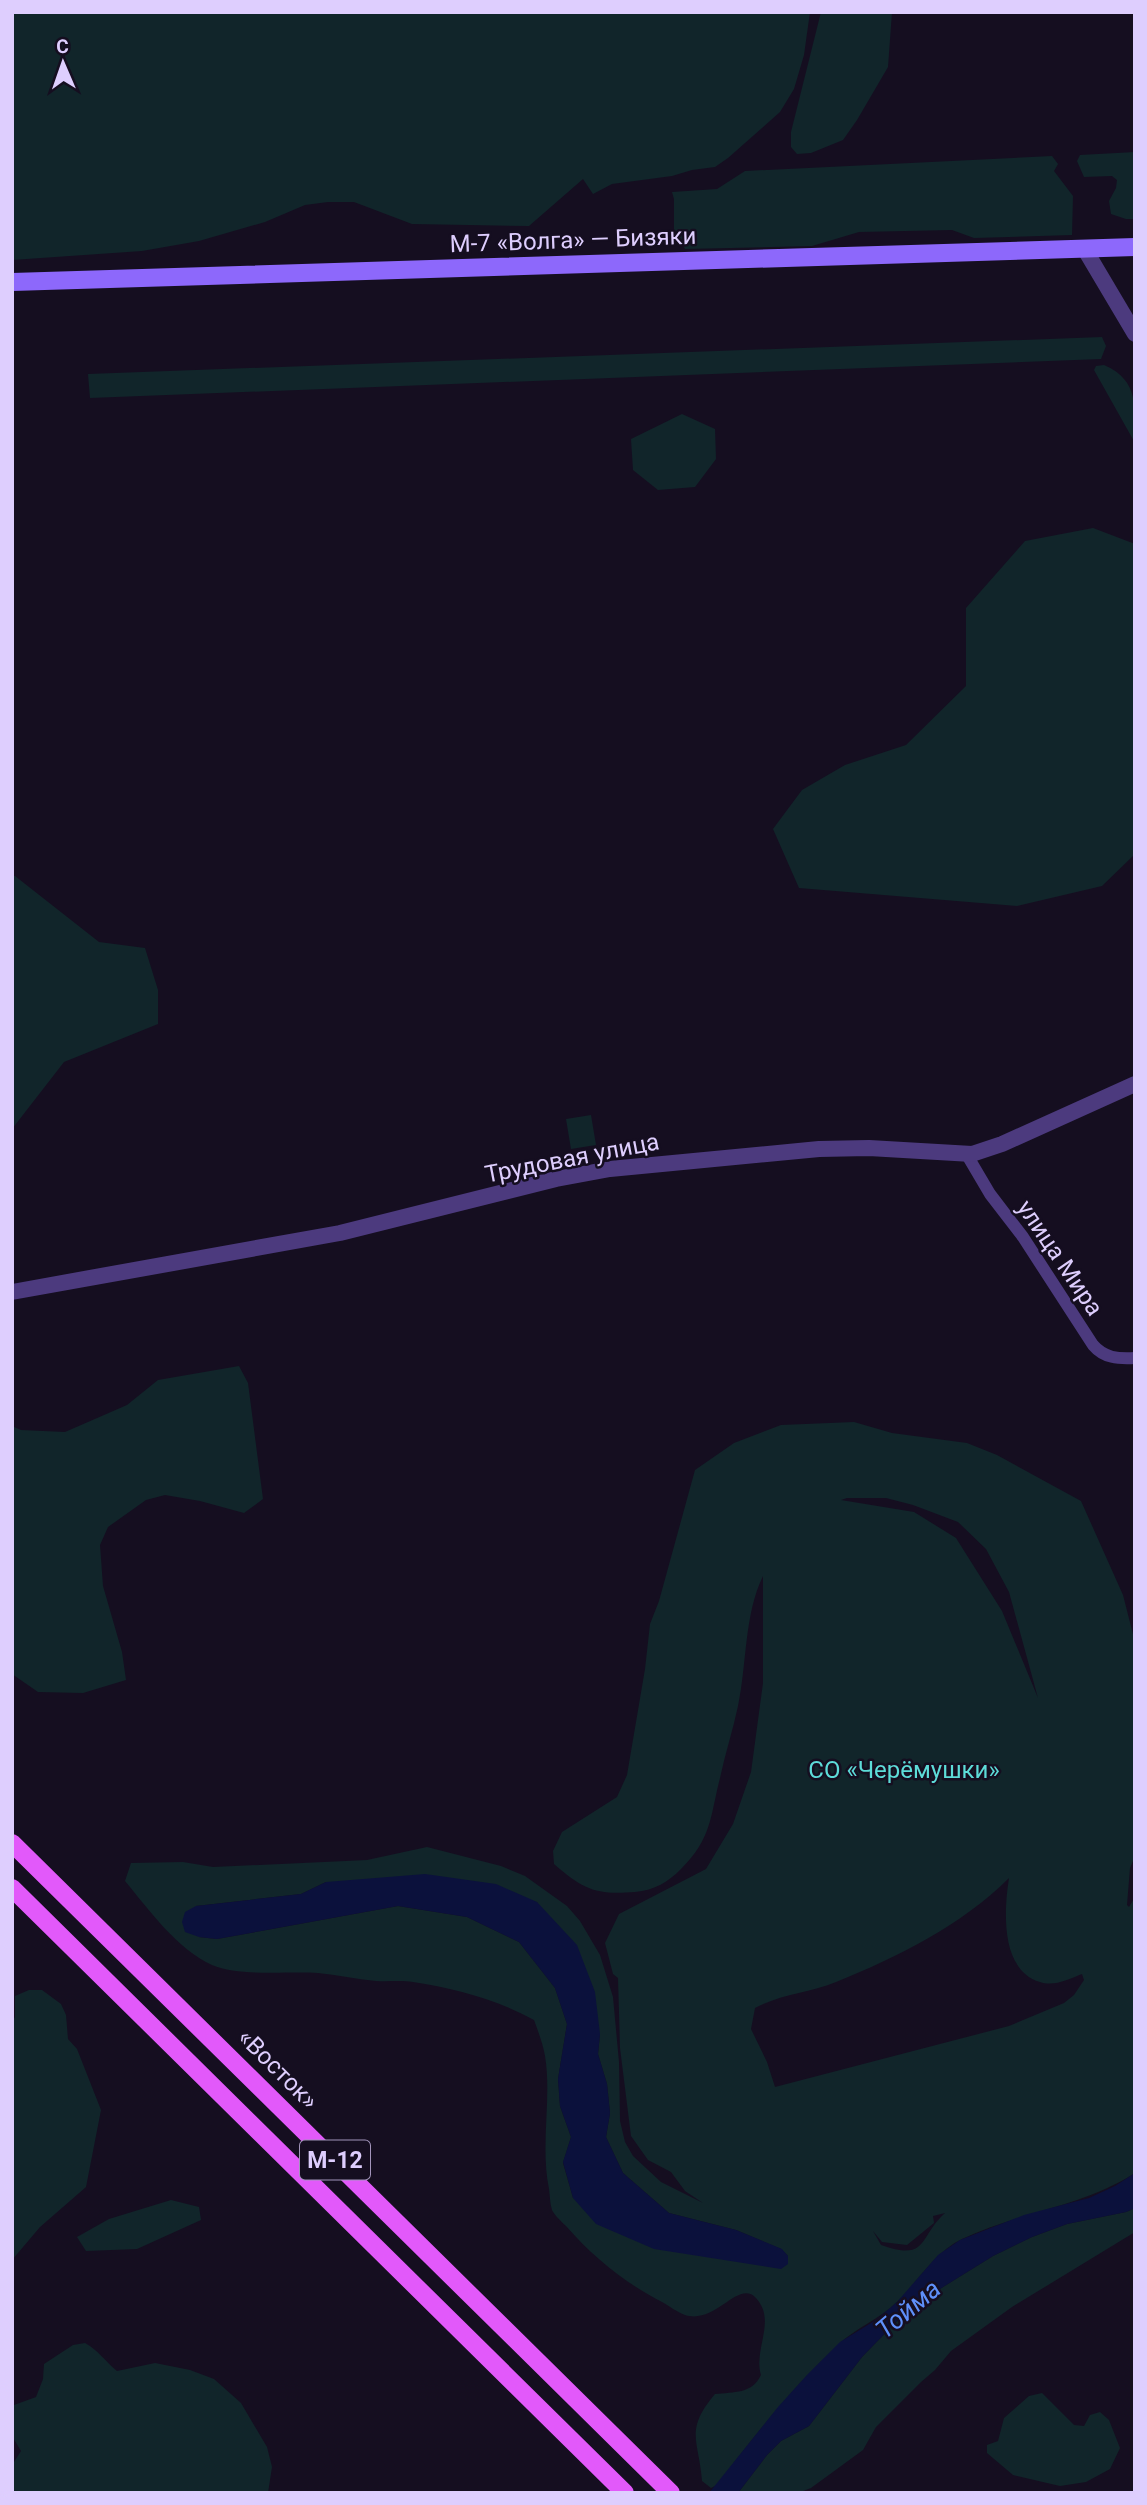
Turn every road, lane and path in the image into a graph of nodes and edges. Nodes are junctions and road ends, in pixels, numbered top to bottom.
1 (1135, 247) edge
2 (1084, 248) junction
3 (12, 282) edge
4 (1135, 334) edge
5 (1135, 1084) edge
6 (967, 1155) junction
7 (12, 1292) edge
8 (1135, 1358) edge
9 (12, 1843) edge
10 (12, 1888) edge
11 (625, 2493) edge
12 (671, 2493) edge

1 - 2 main road, М-7 «Волга» — Бизяки
2 - 3 main road, М-7 «Волга» — Бизяки
2 - 4 street
5 - 6 street, Трудовая улица
6 - 7 street, Трудовая улица
6 - 8 street, улица Мира
9 - 12 main road, «Восток» / М-12
10 - 11 main road, М-12

